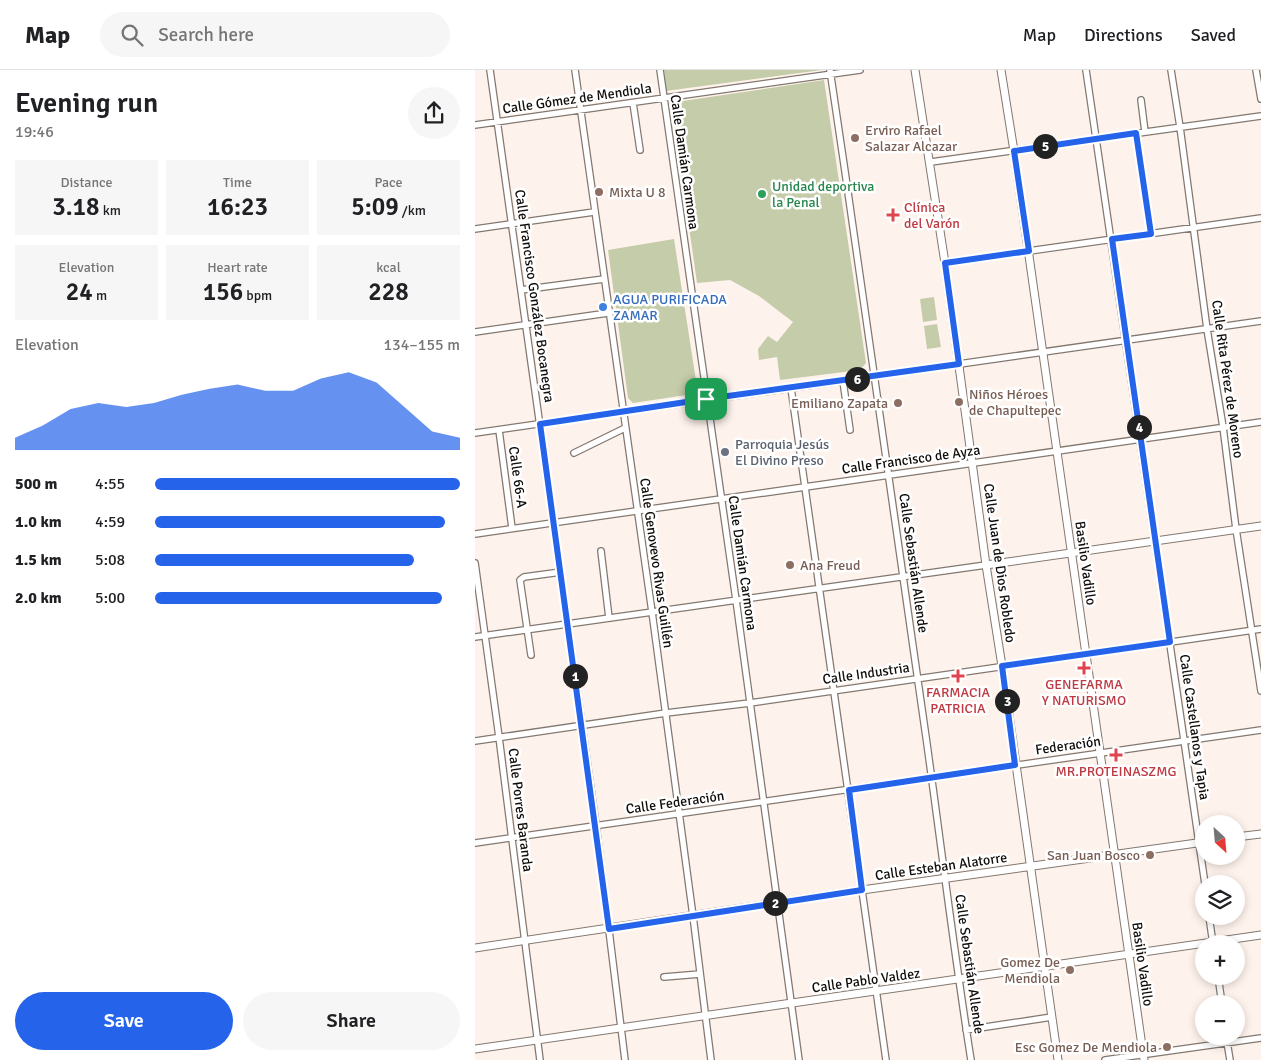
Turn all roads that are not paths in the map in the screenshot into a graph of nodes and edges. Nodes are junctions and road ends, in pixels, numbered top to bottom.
1 (490, 70) edge
2 (575, 70) edge
3 (660, 70) edge
4 (860, 70) edge
5 (915, 70) edge
6 (1001, 70) edge
7 (1086, 70) edge
8 (1171, 70) edge
9 (1256, 70) edge
10 (830, 72) edge
11 (664, 98) junction
12 (1261, 99) edge
13 (1141, 100) dead end
14 (633, 103) junction
15 (581, 110) junction
16 (1261, 116) edge
17 (498, 122) junction
18 (475, 125) edge
19 (1180, 127) junction
20 (1145, 132) junction
21 (1136, 133) junction
22 (1097, 139) junction
23 (640, 150) dead end
24 (1014, 151) junction
25 (931, 162) junction
26 (594, 212) junction
27 (1261, 218) edge
28 (512, 224) junction
29 (1193, 228) junction
30 (475, 229) edge
31 (1151, 234) junction
32 (1112, 239) junction
33 (1029, 251) junction
34 (945, 263) junction
35 (604, 279) junction
36 (521, 290) junction
37 (608, 313) junction
38 (1261, 321) edge
39 (526, 325) junction
40 (1207, 329) junction
41 (475, 332) edge
42 (1126, 340) junction
43 (1043, 352) junction
44 (959, 364) junction
45 (875, 376) junction
46 (843, 381) junction
47 (791, 388) junction
48 (706, 399) junction
49 (623, 412) junction
50 (1261, 422) edge
51 (540, 424) junction
52 (1223, 427) junction
53 (625, 428) junction
54 (499, 430) junction
55 (850, 430) dead end
56 (475, 433) edge
57 (1141, 439) junction
58 (1057, 450) junction
59 (574, 452) dead end
60 (973, 462) junction
61 (889, 475) junction
62 (804, 487) junction
63 (721, 500) junction
64 (637, 511) junction
65 (554, 522) junction
66 (1261, 526) edge
67 (512, 528) junction
68 (1236, 529) junction
69 (475, 534) edge
70 (1155, 541) junction
71 (601, 551) dead end
72 (1071, 552) junction
73 (475, 563) edge
74 (985, 565) junction
75 (561, 572) junction
76 (903, 576) junction
77 (819, 588) junction
78 (736, 600) junction
79 (652, 612) junction
80 (609, 618) junction
81 (568, 624) junction
82 (1261, 629) edge
83 (527, 630) junction
84 (1253, 630) junction
85 (485, 636) junction
86 (475, 637) edge
87 (1170, 642) junction
88 (1086, 654) junction
89 (531, 655) dead end
90 (1002, 666) junction
91 (918, 678) junction
92 (834, 690) junction
93 (1261, 691) edge
94 (750, 703) junction
95 (666, 713) junction
96 (582, 725) junction
97 (1261, 730) edge
98 (499, 737) junction
99 (475, 741) edge
100 (1184, 741) junction
101 (1100, 753) junction
102 (1015, 765) junction
103 (932, 777) junction
104 (878, 785) joint
105 (849, 790) junction
106 (764, 802) junction
107 (679, 814) junction
108 (1196, 815) edge
109 (596, 825) junction
110 (1261, 834) edge
111 (1245, 836) edge
112 (512, 838) junction
113 (475, 843) edge
114 (1195, 843) edge
115 (1115, 855) junction
116 (1031, 866) junction
117 (946, 878) junction
118 (862, 890) junction
119 (777, 903) junction
120 (693, 916) junction
121 (609, 929) junction
122 (1261, 935) edge
123 (1245, 938) edge
124 (525, 940) junction
125 (1195, 946) edge
126 (475, 948) edge
127 (1129, 955) junction
128 (1045, 967) junction
129 (700, 974) junction
130 (664, 977) dead end
131 (958, 980) junction
132 (876, 992) junction
133 (791, 1004) junction
134 (705, 1016) junction
135 (1053, 1017) junction
136 (621, 1028) junction
137 (966, 1030) junction
138 (1245, 1038) edge
139 (1261, 1038) edge
140 (538, 1040) junction
141 (1199, 1045) edge
142 (1228, 1045) edge
143 (475, 1050) edge
144 (1144, 1057) edge
145 (540, 1060) edge
146 (625, 1060) edge
147 (711, 1060) edge
148 (799, 1060) edge
149 (886, 1060) edge
150 (971, 1060) edge
151 (1059, 1060) edge
152 (1105, 1060) edge
153 (1230, 1060) edge

1 - 17 street, Calle Francisco González Bocanegra
2 - 15 street, Calle Genovevo Rivas Guillén
3 - 11 street, Calle Damián Carmona
4 - 10 street, Calle Gómez de Mendiola
5 - 25 street, Calle Juan de Dios Robledo
6 - 24 street, Basilio Vadillo
7 - 22 street, Calle Castellanos y Tapia
8 - 19 street, Calle Rita Pérez de Moreno
9 - 12 street
10 - 11 street, Calle Gómez de Mendiola
10 - 45 street, Calle Sebastián Allende
11 - 14 street, Calle Gómez de Mendiola
11 - 48 street, Calle Damián Carmona
13 - 20 street
14 - 15 street, Calle Gómez de Mendiola
14 - 23 street
15 - 17 street, Calle Gómez de Mendiola
15 - 26 street, Calle Genovevo Rivas Guillén
16 - 19 street
17 - 18 street, Calle Gómez de Mendiola
17 - 28 street, Calle Francisco González Bocanegra
19 - 20 street
19 - 29 street, Calle Rita Pérez de Moreno
20 - 21 street
21 - 22 street
21 - 31 street
22 - 24 street
22 - 32 street, Calle Castellanos y Tapia
24 - 25 street
24 - 33 street, Basilio Vadillo
25 - 34 street, Calle Juan de Dios Robledo
26 - 28 street
26 - 35 street, Calle Genovevo Rivas Guillén
27 - 29 street
28 - 30 street
28 - 36 street, Calle Francisco González Bocanegra
29 - 31 street
29 - 40 street, Calle Rita Pérez de Moreno
31 - 32 street
32 - 33 street
32 - 42 street, Calle Castellanos y Tapia
33 - 34 street
33 - 43 street, Basilio Vadillo
34 - 44 street, Calle Juan de Dios Robledo
35 - 36 street
35 - 37 street, Calle Genovevo Rivas Guillén
36 - 39 street, Calle Francisco González Bocanegra
37 - 39 street
37 - 49 street, Calle Genovevo Rivas Guillén
38 - 40 street
39 - 41 street
39 - 51 street, Calle Francisco González Bocanegra
40 - 42 street
40 - 52 street, Calle Rita Pérez de Moreno
42 - 43 street
42 - 57 street, Calle Castellanos y Tapia
43 - 44 street
43 - 58 street, Basilio Vadillo
44 - 45 street
44 - 60 street, Calle Juan de Dios Robledo
45 - 46 street
45 - 61 street, Calle Sebastián Allende
46 - 47 street
46 - 55 street
47 - 48 street
47 - 62 street
48 - 49 street
48 - 63 street, Calle Damián Carmona
49 - 51 street
49 - 53 street, Calle Genovevo Rivas Guillén
50 - 52 street, Calle Francisco de Ayza
51 - 54 street
51 - 65 street, Calle Francisco González Bocanegra
52 - 57 street, Calle Francisco de Ayza
52 - 68 street, Calle Rita Pérez de Moreno
53 - 59 street
53 - 64 street, Calle Genovevo Rivas Guillén
54 - 56 street
54 - 67 street, Calle 66-A
57 - 58 street, Calle Francisco de Ayza
57 - 70 street, Calle Castellanos y Tapia
58 - 60 street, Calle Francisco de Ayza
58 - 72 street, Basilio Vadillo
60 - 61 street, Calle Francisco de Ayza
60 - 74 street, Calle Juan de Dios Robledo
61 - 62 street, Calle Francisco de Ayza
61 - 76 street, Calle Sebastián Allende
62 - 63 street, Calle Francisco de Ayza
62 - 77 street
63 - 64 street, Calle Francisco de Ayza
63 - 78 street, Calle Damián Carmona
64 - 65 street, Calle Francisco de Ayza
64 - 79 street, Calle Genovevo Rivas Guillén
65 - 67 street, Calle Francisco de Ayza
65 - 75 street, Calle Francisco González Bocanegra
66 - 68 street
67 - 69 street, Calle Francisco de Ayza
68 - 70 street
68 - 84 street, Calle Rita Pérez de Moreno
70 - 72 street
70 - 87 street, Calle Castellanos y Tapia
71 - 80 street
72 - 74 street
72 - 88 street, Basilio Vadillo
73 - 85 street, Calle Porres Baranda
74 - 76 street
74 - 90 street, Calle Juan de Dios Robledo
75 - 81 street, Calle Francisco González Bocanegra
75 - 83 street
76 - 77 street
76 - 91 street, Calle Sebastián Allende
77 - 78 street
77 - 92 street
78 - 79 street
78 - 94 street, Calle Damián Carmona
79 - 80 street
79 - 95 street, Calle Genovevo Rivas Guillén
80 - 81 street
81 - 83 street
81 - 96 street, Calle Francisco González Bocanegra
82 - 84 street, Calle Industria
83 - 85 street
83 - 89 street
84 - 87 street, Calle Industria
84 - 93 street, Calle Rita Pérez de Moreno
85 - 86 street
85 - 98 street, Calle Porres Baranda
87 - 88 street, Calle Industria
87 - 100 street, Calle Castellanos y Tapia
88 - 90 street, Calle Industria
88 - 101 street, Basilio Vadillo
90 - 91 street, Calle Industria
90 - 102 street, Calle Juan de Dios Robledo
91 - 92 street, Calle Industria
91 - 103 street, Calle Sebastián Allende
92 - 94 street, Calle Industria
92 - 105 street
94 - 95 street, Calle Industria
94 - 106 street, Calle Damián Carmona
95 - 96 street, Calle Industria
95 - 107 street, Calle Genovevo Rivas Guillén
96 - 98 street, Calle Industria
96 - 109 street, Calle Francisco González Bocanegra
97 - 100 street, Federación
98 - 99 street, Calle Industria
98 - 112 street, Calle Porres Baranda
100 - 101 street, Federación
100 - 108 street, Calle Castellanos y Tapia
101 - 102 street, Federación
101 - 115 street, Basilio Vadillo
102 - 103 street, Federación
102 - 116 street, Calle Juan de Dios Robledo
103 - 104 street, Federación
103 - 117 street, Calle Sebastián Allende
104 - 105 street, Calle Federación
105 - 106 street, Calle Federación
105 - 118 street
106 - 107 street, Calle Federación
106 - 119 street, Calle Damián Carmona
107 - 109 street, Calle Federación
107 - 120 street, Calle Genovevo Rivas Guillén
109 - 112 street, Calle Federación
109 - 121 street, Calle Francisco González Bocanegra
110 - 111 street
112 - 113 street, Calle Federación
112 - 124 street, Calle Porres Baranda
114 - 115 street, Calle Esteban Alatorre
115 - 116 street, Calle Esteban Alatorre
115 - 127 street, Basilio Vadillo
116 - 117 street, Calle Esteban Alatorre
116 - 128 street, Calle Juan de Dios Robledo
117 - 118 street, Calle Esteban Alatorre
117 - 131 street, Calle Sebastián Allende
118 - 119 street, Calle Esteban Alatorre
118 - 132 street
119 - 120 street, Calle Esteban Alatorre
119 - 133 street, Calle Damián Carmona
120 - 121 street, Calle Esteban Alatorre
120 - 129 street, Calle Genovevo Rivas Guillén
121 - 124 street, Calle Esteban Alatorre
121 - 136 street, Calle Francisco González Bocanegra
122 - 123 street, Calle Pablo Valdez
124 - 126 street, Calle Esteban Alatorre
124 - 140 street, Calle Porres Baranda
125 - 127 street, Calle Pablo Valdez
127 - 128 street, Calle Pablo Valdez
127 - 144 street, Basilio Vadillo
128 - 131 street, Calle Pablo Valdez
128 - 135 street, Calle Juan de Dios Robledo
129 - 130 street
129 - 134 street, Calle Genovevo Rivas Guillén
131 - 132 street, Calle Pablo Valdez
131 - 137 street, Calle Sebastián Allende
132 - 133 street, Calle Pablo Valdez
132 - 149 street
133 - 134 street, Calle Pablo Valdez
133 - 148 street, Calle Damián Carmona
134 - 136 street, Calle Pablo Valdez
134 - 147 street, Calle Genovevo Rivas Guillén
135 - 137 street
135 - 151 street, Calle Juan de Dios Robledo
136 - 140 street, Calle Pablo Valdez
136 - 146 street, Calle Francisco González Bocanegra
137 - 150 street, Calle Sebastián Allende
138 - 139 street
140 - 143 street, Calle Pablo Valdez
140 - 145 street, Calle Porres Baranda
141 - 144 street
142 - 153 street
144 - 152 street

